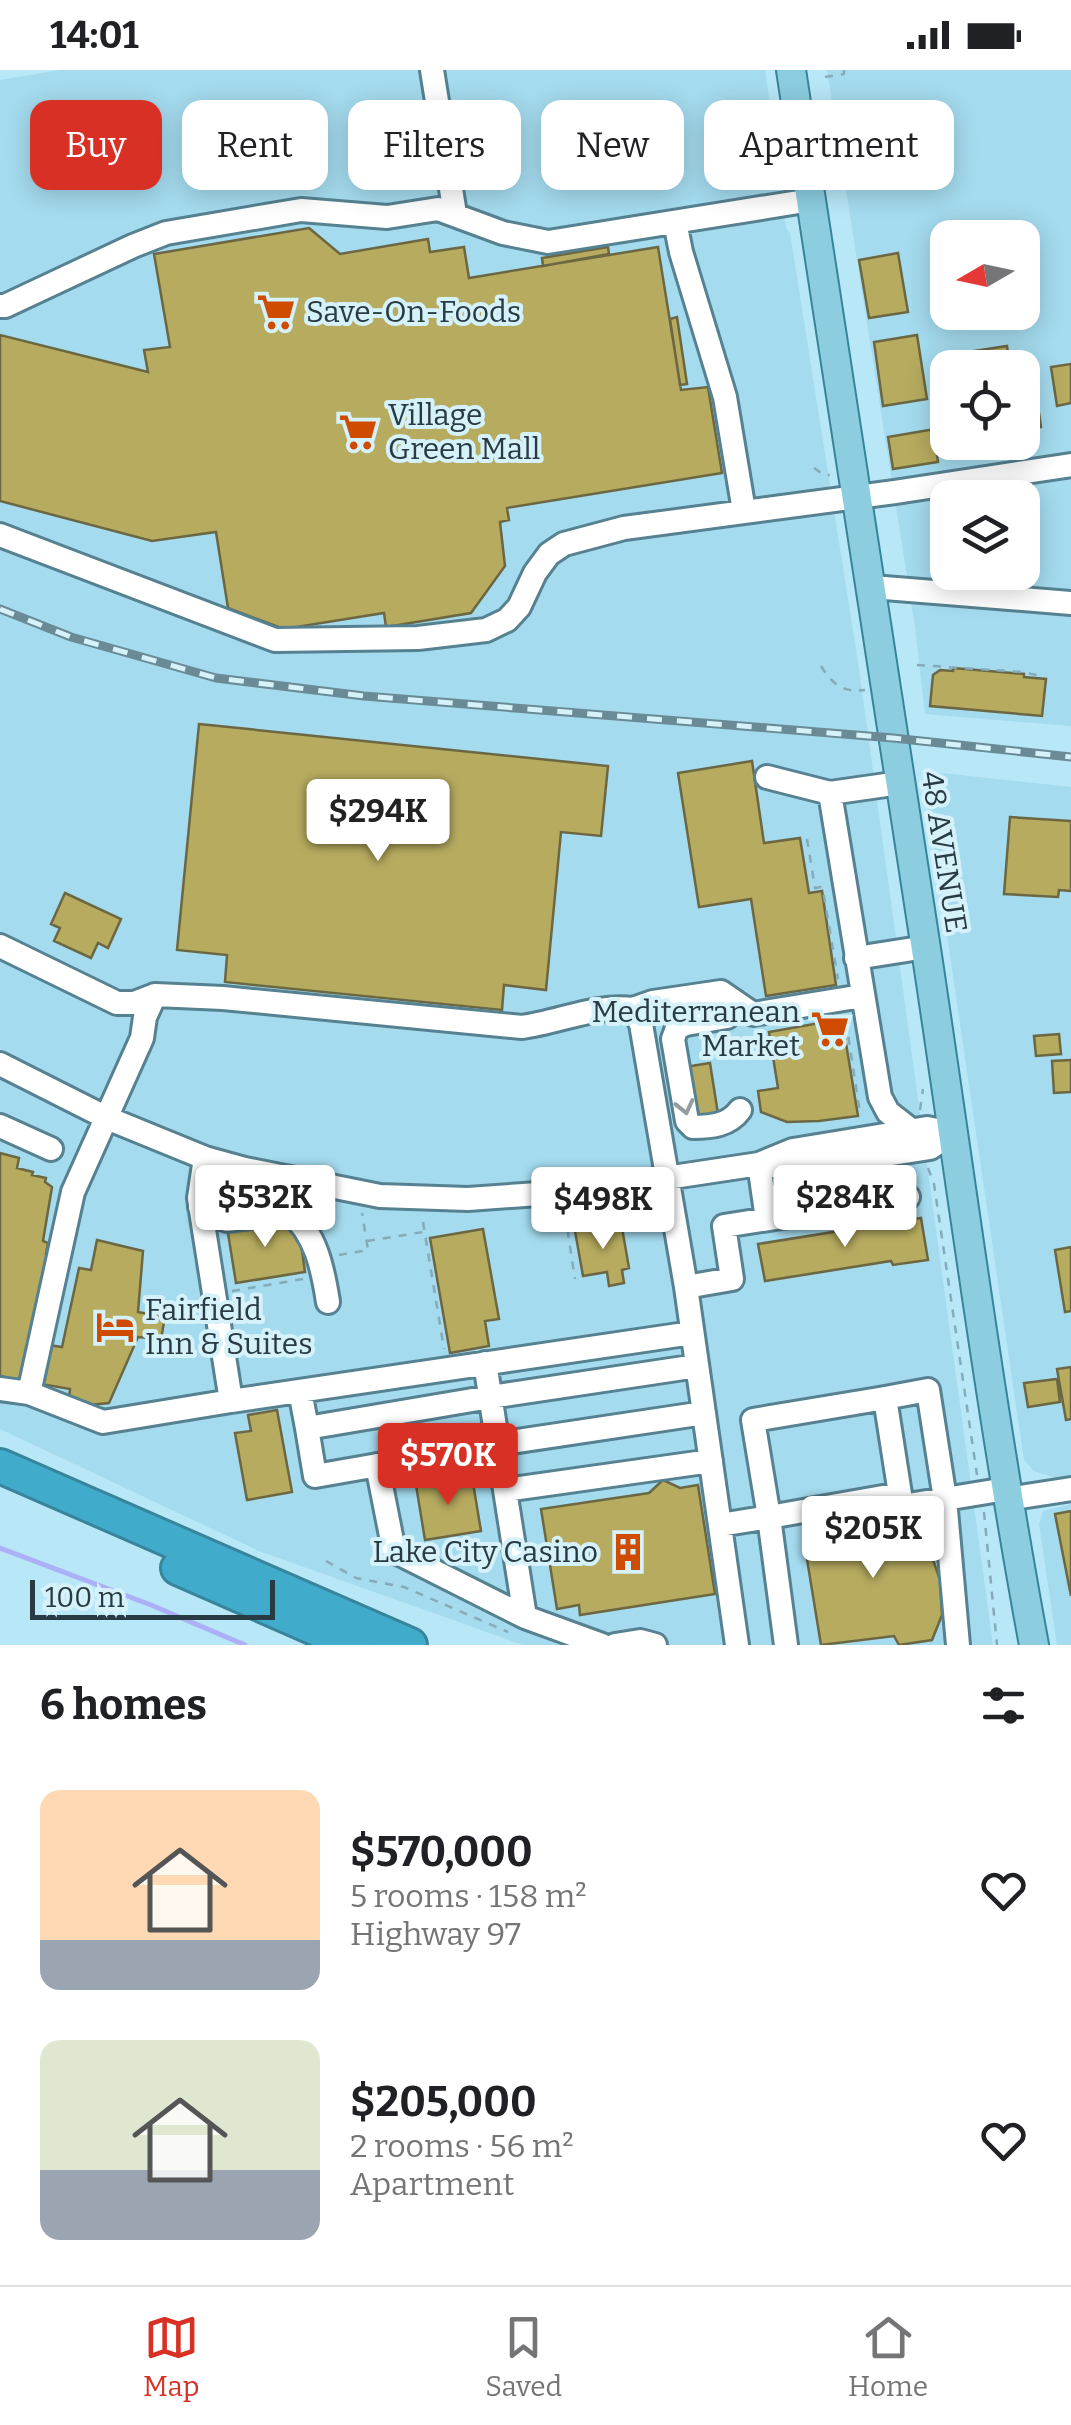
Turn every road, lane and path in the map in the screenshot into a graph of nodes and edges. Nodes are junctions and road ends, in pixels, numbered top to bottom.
1 (432, 70) edge
2 (790, 70) edge
3 (844, 70) edge
4 (825, 77) dead end
5 (811, 200) junction
6 (455, 214) junction
7 (675, 222) junction
8 (0, 306) edge
9 (1071, 465) edge
10 (814, 468) dead end
11 (830, 475) dead end
12 (858, 496) junction
13 (744, 511) junction
14 (0, 535) edge
15 (872, 587) junction
16 (1071, 602) edge
17 (917, 665) dead end
18 (821, 666) dead end
19 (1042, 676) dead end
20 (867, 689) dead end
21 (767, 776) dead end
22 (900, 783) junction
23 (830, 792) junction
24 (807, 838) dead end
25 (0, 946) edge
26 (926, 947) junction
27 (856, 958) junction
28 (840, 985) dead end
29 (156, 994) junction
30 (862, 996) junction
31 (633, 1009) junction
32 (845, 1014) dead end
33 (727, 1017) dead end
34 (0, 1064) edge
35 (880, 1097) junction
36 (740, 1110) dead end
37 (860, 1113) dead end
38 (107, 1118) junction
39 (0, 1126) edge
40 (911, 1130) junction
41 (953, 1133) junction
42 (862, 1138) junction
43 (51, 1149) dead end
44 (205, 1158) junction
45 (759, 1164) junction
46 (791, 1168) junction
47 (928, 1171) dead end
48 (668, 1179) junction
49 (908, 1197) dead end
50 (200, 1207) junction
51 (362, 1212) dead end
52 (565, 1212) dead end
53 (775, 1217) junction
54 (423, 1222) dead end
55 (424, 1232) junction
56 (367, 1241) junction
57 (330, 1256) dead end
58 (306, 1278) dead end
59 (575, 1279) dead end
60 (686, 1287) junction
61 (230, 1292) dead end
62 (328, 1302) dead end
63 (692, 1332) junction
64 (445, 1357) dead end
65 (485, 1363) junction
66 (697, 1366) junction
67 (0, 1389) edge
68 (300, 1390) junction
69 (29, 1392) junction
70 (490, 1397) junction
71 (885, 1398) junction
72 (231, 1401) junction
73 (704, 1412) junction
74 (306, 1428) junction
75 (498, 1444) junction
76 (711, 1461) junction
77 (377, 1465) junction
78 (0, 1466) edge
79 (1071, 1489) edge
80 (0, 1490) edge
81 (505, 1490) junction
82 (900, 1494) junction
83 (998, 1494) junction
84 (945, 1498) junction
85 (769, 1517) junction
86 (720, 1525) junction
87 (185, 1559) junction
88 (326, 1561) dead end
89 (522, 1627) junction
90 (353, 1645) edge
91 (410, 1645) edge
92 (602, 1645) edge
93 (615, 1645) edge
94 (655, 1645) edge
95 (737, 1645) edge
96 (786, 1645) edge
97 (958, 1645) edge
98 (997, 1645) edge
99 (1034, 1645) edge

1 - 6 street
2 - 5 main road, 48 AVENUE
3 - 4 path
5 - 7 street
5 - 12 main road, 48 AVENUE
6 - 7 street
6 - 8 street
7 - 13 street
9 - 12 street
10 - 11 path
12 - 13 street
12 - 15 main road, 48 AVENUE
13 - 14 street
15 - 16 street
15 - 22 main road, 48 AVENUE
17 - 19 path
18 - 20 path
21 - 23 street
22 - 23 street
22 - 26 main road, 48 AVENUE
23 - 27 street
24 - 28 path
25 - 29 street
26 - 27 street
26 - 41 main road, 48 AVENUE
27 - 30 street
29 - 31 street
29 - 38 street
30 - 31 street
30 - 35 street
31 - 48 street
32 - 37 path
33 -> 36 street
34 - 38 street
35 - 40 street
35 - 42 street
38 - 44 street
38 - 69 street
39 - 43 street
40 - 41 street
40 - 42 street
41 - 46 street
41 - 83 main road, 48 AVENUE
42 - 45 street
44 - 48 street
44 - 50 street
45 - 46 street
45 - 48 street
45 - 53 street
46 - 53 street
47 - 83 path
48 - 60 street
49 - 53 street
50 - 62 street
50 - 72 street
51 - 56 path
52 - 59 path
53 - 60 street
54 - 55 path
55 - 56 path
55 - 64 path
56 - 57 path
58 - 61 path
60 - 63 street
63 - 65 street
63 - 66 street
65 - 68 street
65 - 70 street
66 - 70 street
66 - 73 street
67 - 69 street
68 - 72 street
68 - 74 street
69 - 72 street
70 - 74 street
70 - 75 street
71 - 82 street
71 - 84 street
71 - 85 street
73 - 75 street
73 - 76 street
74 - 77 street
75 - 77 street
75 - 81 street
76 - 81 street
76 - 86 street
77 - 89 street
78 - 87 highway
79 - 83 street
80 - 87 highway
81 - 89 street
82 - 84 street
82 - 85 street
83 - 84 street
83 - 98 path
83 - 99 main road, 48 AVENUE
84 - 97 street
85 - 86 street
85 - 96 street
86 - 95 street
87 - 90 highway
87 - 91 highway
88 - 89 path
89 - 92 street
93 - 94 street

